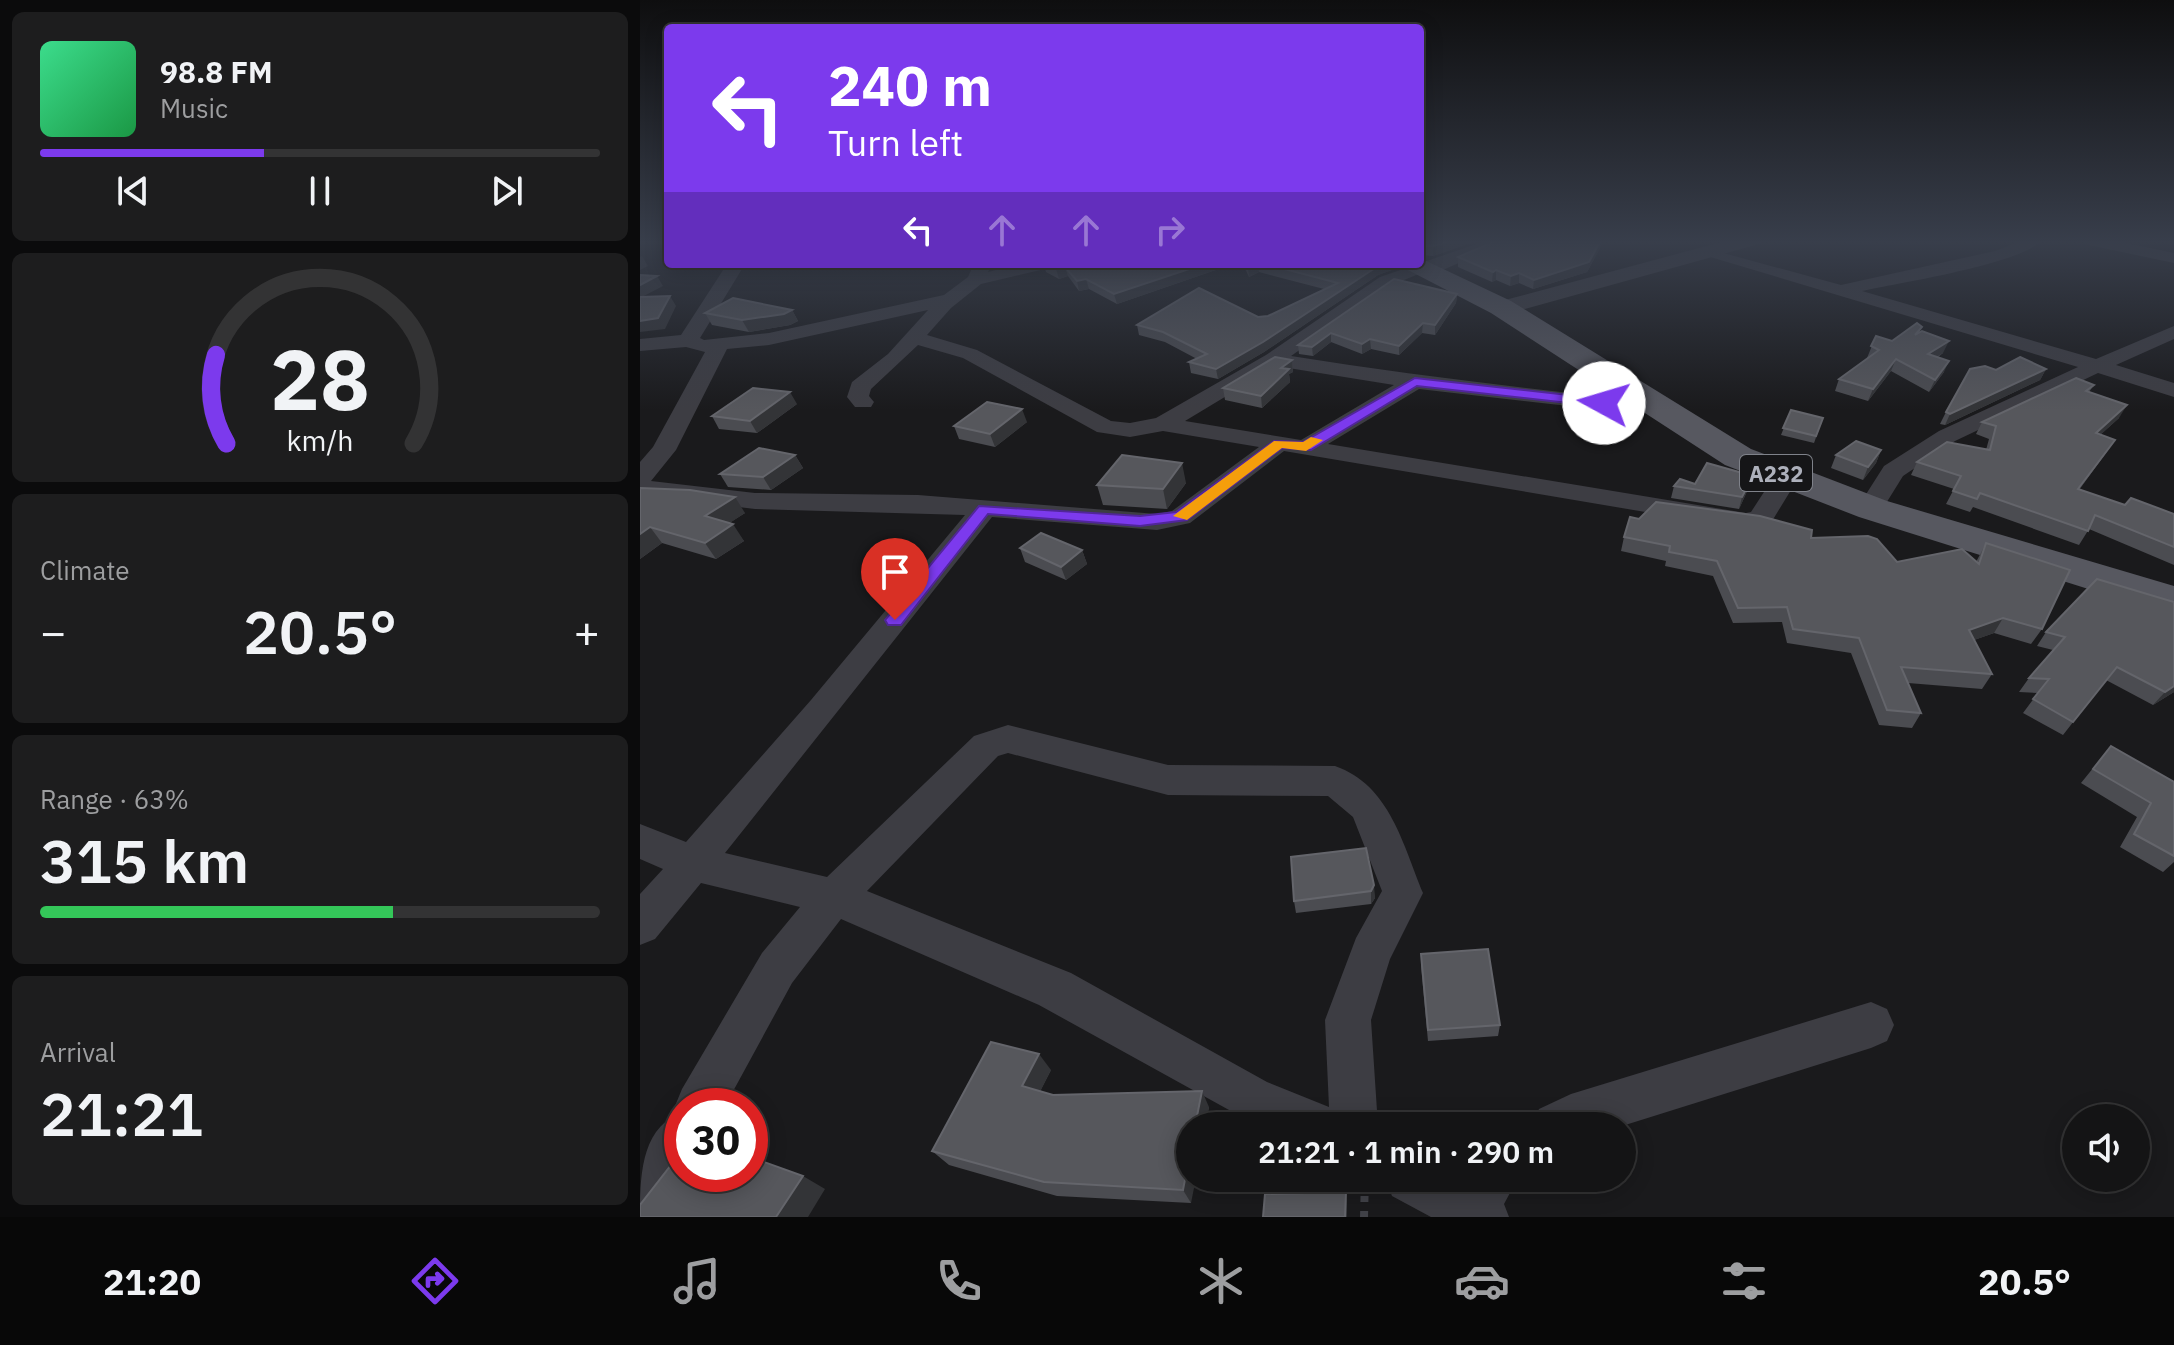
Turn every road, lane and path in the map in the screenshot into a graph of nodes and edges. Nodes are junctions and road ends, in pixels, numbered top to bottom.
1 (712, 297) edge
2 (953, 297) edge
3 (1363, 297) edge
4 (1482, 297) edge
5 (1495, 297) edge
6 (1543, 297) edge
7 (1865, 297) edge
8 (951, 299) junction
9 (1513, 305) junction
10 (2174, 332) edge
11 (914, 337) junction
12 (680, 342) junction
13 (640, 345) edge
14 (719, 345) junction
15 (640, 359) edge
16 (1273, 359) junction
17 (2099, 366) junction
18 (1415, 382) junction
19 (2174, 390) edge
20 (863, 402) dead end
21 (1648, 402) junction
22 (1163, 424) junction
23 (1279, 444) junction
24 (1306, 447) junction
25 (1786, 477) junction
26 (640, 485) edge
27 (1876, 499) junction
28 (984, 509) junction
29 (2174, 589) edge
30 (2174, 601) edge
31 (640, 841) edge
32 (692, 863) junction
33 (834, 897) junction
34 (640, 925) edge
35 (1871, 1025) dead end
36 (709, 1088) edge
37 (1282, 1112) edge
38 (1353, 1112) edge
39 (1590, 1112) edge
40 (664, 1169) edge
41 (1365, 1192) edge
42 (1453, 1192) edge
43 (1481, 1201) edge
44 (640, 1212) edge
45 (1364, 1217) edge

1 - 12 street
2 - 8 street
3 - 16 street
4 - 21 main road, A232
5 - 9 main road, A232
6 - 9 street
7 - 17 street
8 - 11 street
8 - 14 street
9 - 27 main road, A232
10 - 17 street
11 - 20 street
11 - 22 street
12 - 13 street
12 - 14 street
12 - 15 street
14 - 26 street
16 - 18 street
16 - 22 street
17 - 19 street
17 - 27 street
18 - 21 street
18 - 24 street
21 - 25 main road, A232
22 - 23 street
23 - 24 street
23 - 28 street
24 - 25 street
25 - 30 main road, A232
26 - 28 street
27 - 29 main road, A232
28 - 32 street
31 - 32 street
32 - 33 street
32 - 34 street
33 - 36 street
33 - 37 street
33 - 38 street
35 - 39 street
40 - 44 street
41 - 45 path
42 - 43 street

